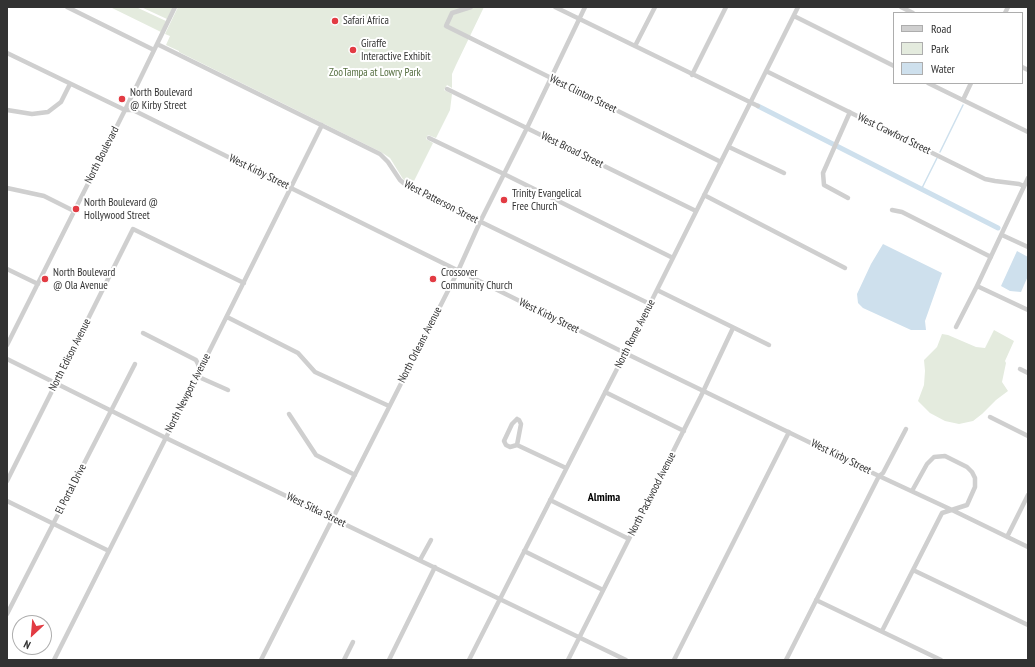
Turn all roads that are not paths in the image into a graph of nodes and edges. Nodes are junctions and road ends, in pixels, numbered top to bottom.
1 (66, 7) edge
2 (175, 7) edge
3 (471, 7) edge
4 (555, 7) edge
5 (585, 7) edge
6 (655, 7) edge
7 (726, 7) edge
8 (798, 7) edge
9 (901, 7) edge
10 (911, 12) edge
11 (794, 16) junction
12 (579, 19) junction
13 (157, 44) junction
14 (635, 46) junction
15 (154, 50) junction
16 (7, 53) edge
17 (893, 66) edge
18 (766, 71) junction
19 (692, 75) junction
20 (551, 78) junction
21 (70, 84) junction
22 (930, 84) edge
23 (971, 84) edge
24 (447, 89) dead end
25 (963, 100) junction
26 (750, 103) junction
27 (758, 106) dead end
28 (7, 110) edge
29 (125, 110) junction
30 (850, 112) junction
31 (322, 125) junction
32 (527, 128) junction
33 (1028, 132) edge
34 (429, 138) dead end
35 (729, 147) junction
36 (721, 162) junction
37 (784, 173) dead end
38 (504, 174) junction
39 (1026, 183) edge
40 (7, 188) edge
41 (291, 188) junction
42 (704, 195) junction
43 (848, 198) dead end
44 (892, 210) dead end
45 (74, 211) junction
46 (696, 211) junction
47 (480, 222) junction
48 (1002, 235) junction
49 (1028, 247) edge
50 (991, 257) junction
51 (673, 258) junction
52 (845, 268) dead end
53 (7, 269) edge
54 (458, 271) junction
55 (244, 283) junction
56 (38, 284) junction
57 (978, 286) junction
58 (656, 290) junction
59 (650, 304) junction
60 (1028, 310) edge
61 (227, 317) junction
62 (733, 328) junction
63 (956, 328) dead end
64 (144, 333) dead end
65 (10, 334) edge
66 (7, 345) edge
67 (769, 345) dead end
68 (625, 353) junction
69 (7, 359) edge
70 (135, 364) dead end
71 (1020, 369) dead end
72 (199, 372) junction
73 (1028, 373) edge
74 (57, 383) junction
75 (228, 390) dead end
76 (704, 391) junction
77 (605, 392) junction
78 (389, 406) junction
79 (111, 410) junction
80 (289, 414) dead end
81 (990, 417) dead end
82 (906, 429) dead end
83 (684, 431) junction
84 (789, 432) junction
85 (1028, 436) edge
86 (166, 438) junction
87 (517, 445) junction
88 (566, 468) junction
89 (355, 475) junction
90 (879, 476) junction
91 (7, 481) edge
92 (912, 491) junction
93 (1028, 495) edge
94 (550, 500) junction
95 (7, 501) edge
96 (952, 510) junction
97 (333, 518) junction
98 (53, 524) junction
99 (1007, 537) junction
100 (629, 539) junction
101 (431, 540) dead end
102 (1028, 547) edge
103 (109, 551) junction
104 (524, 551) junction
105 (420, 560) junction
106 (435, 567) junction
107 (913, 570) junction
108 (603, 590) junction
109 (500, 598) junction
110 (816, 600) junction
111 (7, 614) edge
112 (1028, 625) edge
113 (882, 631) junction
114 (580, 637) junction
115 (353, 642) dead end
116 (54, 660) edge
117 (261, 660) edge
118 (344, 660) edge
119 (389, 660) edge
120 (469, 660) edge
121 (568, 660) edge
122 (626, 660) edge
123 (674, 660) edge
124 (786, 660) edge
125 (941, 660) edge

1 - 15 street
2 - 13 street, North Boulevard
3 - 20 street, West Clinton Street
4 - 12 street
5 - 12 street, North Orleans Avenue
6 - 14 street
7 - 19 street
8 - 11 street, North Rome Avenue
9 - 10 street
11 - 17 street
11 - 18 street, North Rome Avenue
12 - 14 street
12 - 20 street, North Orleans Avenue
13 - 15 street, North Boulevard
13 - 31 street, West Patterson Street
14 - 19 street
15 - 29 street, North Boulevard
16 - 21 street, West Kirby Street
18 - 26 street, North Rome Avenue
18 - 30 street, West Crawford Street
19 - 26 street
20 - 32 street, North Orleans Avenue
20 - 36 street, West Clinton Street
21 - 28 street
21 - 29 street, West Kirby Street
22 - 25 street
23 - 25 street
24 - 32 street, West Broad Street
25 - 33 street
26 - 27 street
26 - 35 street, North Rome Avenue
29 - 41 street, West Kirby Street
29 - 45 street, North Boulevard
30 - 39 street, West Crawford Street
30 - 43 street
31 - 41 street, North Newport Avenue
31 - 47 street, West Patterson Street
32 - 38 street, North Orleans Avenue
32 - 46 street, West Broad Street
34 - 38 street
35 - 36 street, North Rome Avenue
35 - 37 street
36 - 42 street, North Rome Avenue
38 - 47 street, North Orleans Avenue
38 - 51 street
39 - 48 street
40 - 45 street
41 - 54 street, West Kirby Street
41 - 55 street, North Newport Avenue
42 - 46 street, North Rome Avenue
42 - 52 street
44 - 50 street
45 - 56 street, North Boulevard
46 - 51 street, North Rome Avenue
47 - 54 street, North Orleans Avenue
47 - 59 street, West Patterson Street
48 - 49 street
48 - 50 street
50 - 57 street
51 - 58 street, North Rome Avenue
53 - 56 street
54 - 68 street, West Kirby Street
54 - 78 street, North Orleans Avenue
55 - 61 street, North Newport Avenue
55 - 74 street, North Edison Avenue
56 - 65 street, North Boulevard
57 - 60 street
57 - 63 street
58 - 59 street, North Rome Avenue
58 - 62 street
59 - 68 street, North Rome Avenue
61 - 72 street, North Newport Avenue
61 - 78 street
62 - 67 street
62 - 76 street, North Packwood Avenue
64 - 72 street
65 - 66 street, North Boulevard
68 - 76 street, West Kirby Street
68 - 77 street, North Rome Avenue
69 - 74 street, West Sitka Street
70 - 79 street, El Portal Drive
71 - 73 street
72 - 75 street
72 - 86 street, North Newport Avenue
74 - 79 street, West Sitka Street
74 - 91 street, North Edison Avenue
76 - 83 street, North Packwood Avenue
76 - 84 street, West Kirby Street
77 - 83 street
77 - 88 street, North Rome Avenue
78 - 89 street, North Orleans Avenue
79 - 86 street, West Sitka Street
79 - 98 street, El Portal Drive
80 - 89 street
81 - 85 street
82 - 90 street
83 - 100 street, North Packwood Avenue
84 - 90 street, West Kirby Street
84 - 123 street
86 - 97 street, West Sitka Street
86 - 103 street, North Newport Avenue
87 - 87 street
87 - 88 street
88 - 94 street, North Rome Avenue
89 - 97 street, North Orleans Avenue
90 - 92 street, West Kirby Street
90 - 110 street
92 - 96 street, West Kirby Street
92 - 96 street
93 - 99 street
94 - 100 street
94 - 104 street, North Rome Avenue
95 - 98 street
96 - 99 street, West Kirby Street
96 - 107 street
97 - 105 street, West Sitka Street
97 - 117 street, North Orleans Avenue
98 - 103 street
98 - 111 street, El Portal Drive
99 - 102 street, West Kirby Street
100 - 108 street, North Packwood Avenue
101 - 105 street
103 - 116 street, North Newport Avenue
104 - 108 street
104 - 109 street, North Rome Avenue
105 - 106 street, West Sitka Street
106 - 109 street, West Sitka Street
106 - 119 street
107 - 112 street
107 - 113 street
108 - 114 street, North Packwood Avenue
109 - 114 street, West Sitka Street
109 - 120 street, North Rome Avenue
110 - 113 street
110 - 124 street
113 - 125 street
114 - 121 street, North Packwood Avenue
114 - 122 street, West Sitka Street
115 - 118 street

